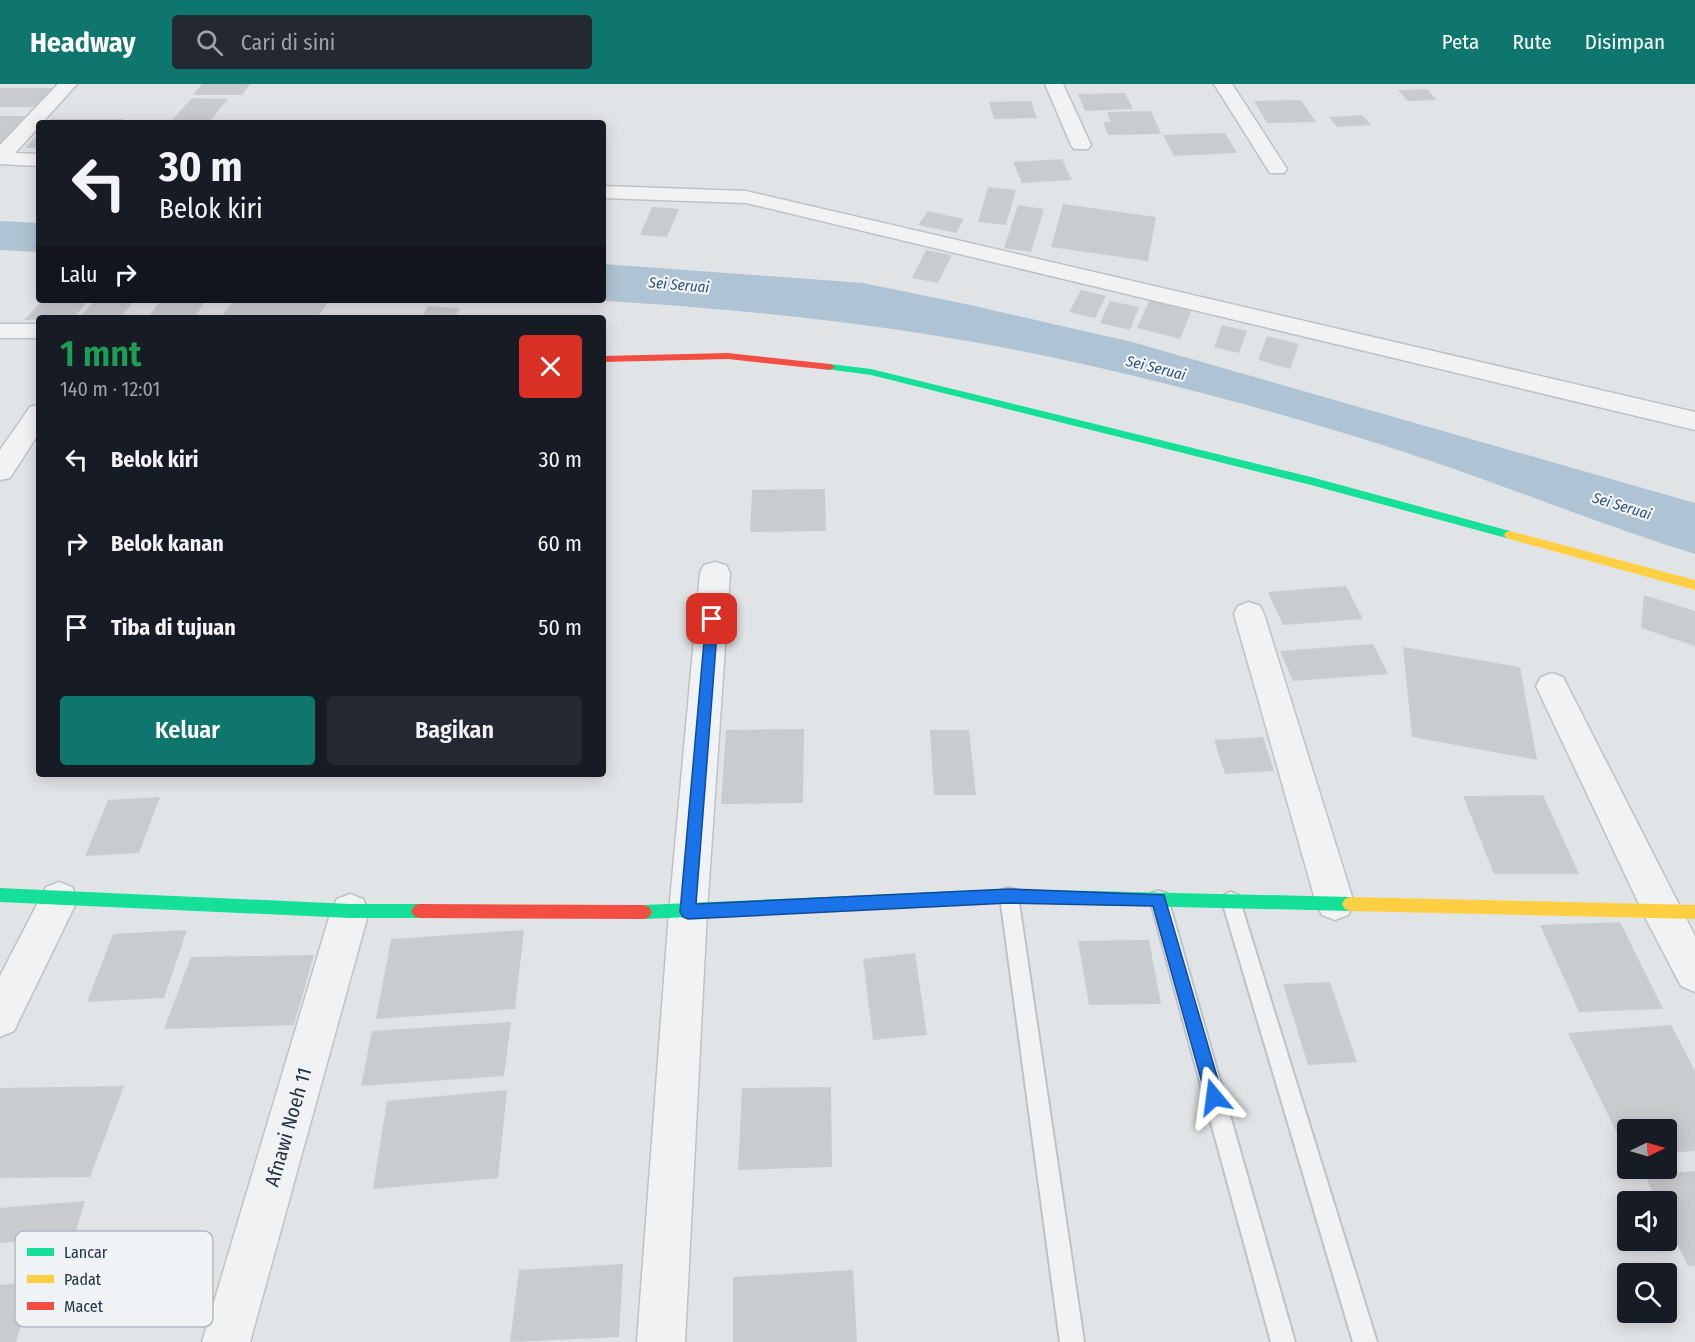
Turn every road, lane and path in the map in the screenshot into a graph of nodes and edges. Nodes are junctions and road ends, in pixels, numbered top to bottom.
1 (68, 84) edge
2 (1054, 84) edge
3 (1223, 84) edge
4 (1081, 145) dead end
5 (0, 157) edge
6 (36, 160) edge
7 (1277, 169) dead end
8 (606, 192) edge
9 (0, 331) edge
10 (36, 331) edge
11 (606, 359) edge
12 (36, 417) edge
13 (1695, 421) edge
14 (0, 471) edge
15 (716, 573) dead end
16 (1695, 585) edge
17 (1249, 614) dead end
18 (1552, 686) dead end
19 (0, 895) edge
20 (1009, 896) junction
21 (59, 899) junction
22 (1159, 900) junction
23 (1231, 901) junction
24 (1335, 903) junction
25 (350, 911) junction
26 (1678, 911) edge
27 (688, 912) junction
28 (1695, 974) edge
29 (0, 1017) edge
30 (226, 1342) edge
31 (661, 1342) edge
32 (1072, 1342) edge
33 (1283, 1342) edge
34 (1365, 1342) edge

1 - 5 street
2 - 4 street
3 - 7 street
5 - 6 street
8 - 13 street
9 - 10 street
11 - 16 street
12 - 14 street
15 - 27 street
17 - 24 street
18 - 26 street
19 - 21 street
20 - 22 street
20 - 27 street
20 - 32 lane
21 - 25 street
21 - 29 street
22 - 23 street
22 - 33 lane
23 - 24 street
23 - 34 lane
24 - 26 street
25 - 27 street
25 - 30 street, Afnawi Noeh 11
26 - 28 street
27 - 31 street

